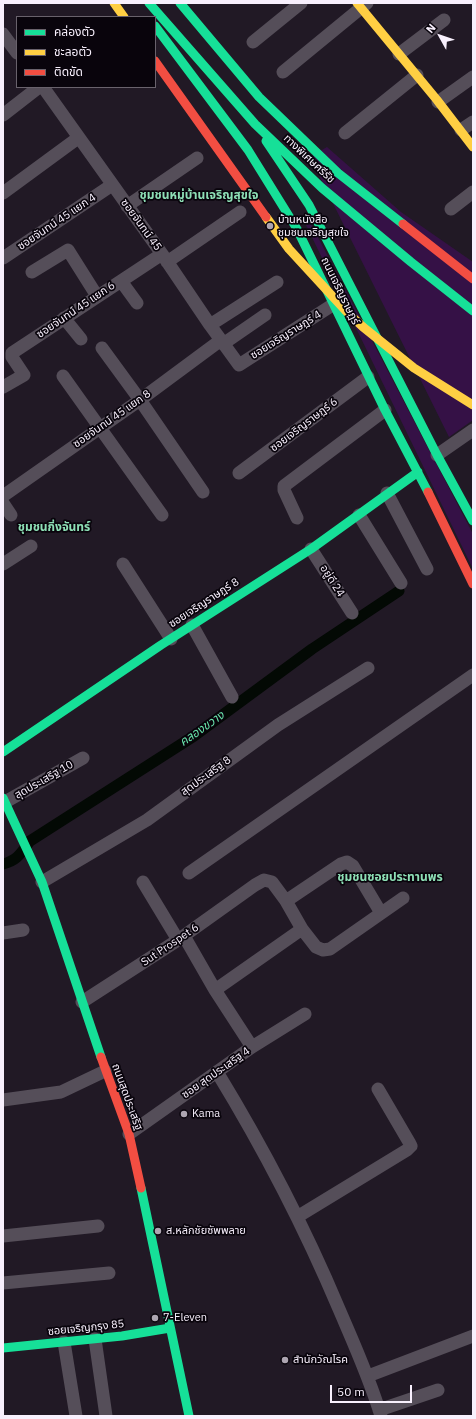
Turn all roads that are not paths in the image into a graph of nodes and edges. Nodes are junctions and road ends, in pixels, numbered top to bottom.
1 (114, 3) edge
2 (174, 3) edge
3 (180, 3) edge
4 (301, 3) edge
5 (362, 5) edge
6 (145, 8) edge
7 (123, 16) edge
8 (153, 16) edge
9 (156, 20) edge
10 (444, 20) dead end
11 (156, 27) edge
12 (196, 36) dead end
13 (4, 38) edge
14 (253, 42) dead end
15 (16, 52) edge
16 (399, 54) junction
17 (156, 62) edge
18 (213, 62) dead end
19 (282, 72) dead end
20 (417, 75) junction
21 (473, 78) edge
22 (38, 88) edge
23 (44, 88) edge
24 (438, 102) junction
25 (3, 115) edge
26 (473, 122) edge
27 (461, 130) junction
28 (345, 133) dead end
29 (78, 138) junction
30 (473, 147) edge
31 (197, 158) dead end
32 (112, 185) junction
33 (473, 192) edge
34 (3, 194) edge
35 (128, 206) junction
36 (451, 209) dead end
37 (240, 212) dead end
38 (300, 212) junction
39 (3, 258) edge
40 (164, 258) junction
41 (32, 272) dead end
42 (473, 279) edge
43 (121, 281) junction
44 (277, 282) dead end
45 (97, 296) junction
46 (137, 303) dead end
47 (334, 304) junction
48 (473, 311) edge
49 (265, 314) dead end
50 (64, 318) junction
51 (210, 325) junction
52 (81, 339) dead end
53 (222, 342) junction
54 (102, 348) dead end
55 (239, 365) joint
56 (63, 376) dead end
57 (368, 377) junction
58 (3, 387) edge
59 (140, 400) junction
60 (473, 405) edge
61 (384, 410) junction
62 (100, 428) junction
63 (473, 430) edge
64 (437, 455) junction
65 (418, 472) junction
66 (239, 473) dead end
67 (203, 492) dead end
68 (387, 493) junction
69 (3, 496) edge
70 (3, 503) edge
71 (11, 515) dead end
72 (162, 515) dead end
73 (359, 515) junction
74 (297, 518) dead end
75 (473, 521) edge
76 (31, 546) dead end
77 (311, 549) junction
78 (3, 564) edge
79 (123, 564) dead end
80 (427, 569) dead end
81 (400, 583) dead end
82 (473, 584) edge
83 (352, 613) dead end
84 (192, 625) junction
85 (171, 639) junction
86 (368, 668) dead end
87 (473, 675) edge
88 (232, 696) dead end
89 (3, 752) edge
90 (83, 758) dead end
91 (4, 800) edge
92 (189, 873) dead end
93 (42, 882) junction
94 (143, 882) dead end
95 (402, 898) dead end
96 (286, 901) junction
97 (381, 913) junction
98 (302, 929) junction
99 (23, 930) dead end
100 (3, 933) edge
101 (181, 938) junction
102 (215, 990) junction
103 (82, 1002) junction
104 (305, 1014) dead end
105 (252, 1047) junction
106 (105, 1071) junction
107 (217, 1072) junction
108 (378, 1089) dead end
109 (3, 1100) edge
110 (128, 1134) junction
111 (297, 1217) junction
112 (98, 1226) dead end
113 (3, 1236) edge
114 (109, 1273) dead end
115 (3, 1283) edge
116 (170, 1328) junction
117 (473, 1336) edge
118 (95, 1339) junction
119 (64, 1342) junction
120 (3, 1348) edge
121 (368, 1376) junction
122 (438, 1390) dead end
123 (380, 1413) edge
124 (76, 1416) edge
125 (106, 1416) edge
126 (189, 1416) edge

1 - 7 main road
2 - 12 main road
3 - 42 main road, ทางพิเศษศรีรัช
4 - 14 street
5 - 16 main road
5 - 19 street
6 - 8 main road, ทางพิเศษศรีรัช
9 - 48 main road, ทางพิเศษศรีรัช
10 - 16 street
11 - 38 main road, ถนนเจริญราษฎร์
13 - 15 street
16 - 20 main road
17 - 60 main road
18 - 38 main road, ถนนเจริญราษฎร์
20 - 24 main road
20 - 28 street
21 - 24 street
22 - 25 street
23 - 29 street, ซอยจันทน์ 45
24 - 27 main road
26 - 27 street
27 - 30 main road
29 - 32 street, ซอยจันทน์ 45
29 - 34 street
31 - 35 street
32 - 35 street, ซอยจันทน์ 45
32 - 39 street, ซอยจันทน์ 45 แยก 4
33 - 36 street
35 - 40 street, ซอยจันทน์ 45
37 - 40 street, ซอยจันทน์ 45 แยก 6
38 - 47 main road, ถนนเจริญราษฎร์
38 - 64 main road, ถนนเจริญราษฎร์
40 - 43 street, ซอยจันทน์ 45 แยก 6
40 - 51 street, ซอยจันทน์ 45
41 - 45 street
43 - 45 street, ซอยจันทน์ 45 แยก 6
43 - 46 street
44 - 51 street
45 - 50 street, ซอยจันทน์ 45 แยก 6
47 - 55 street, ซอยเจริญราษฎร์ 4
47 - 57 main road, ถนนเจริญราษฎร์
49 - 53 street, ซอยจันทน์ 45 แยก 8
50 - 52 street
50 - 58 street, ซอยจันทน์ 45 แยก 6
51 - 53 street, ซอยจันทน์ 45
53 - 55 street, ซอยจันทน์ 45
53 - 59 street, ซอยจันทน์ 45 แยก 8
54 - 59 street
56 - 62 street
57 - 61 main road, ถนนเจริญราษฎร์
57 - 66 street, ซอยเจริญราษฎร์ 6
59 - 62 street, ซอยจันทน์ 45 แยก 8
59 - 67 street
61 - 65 main road, ถนนเจริญราษฎร์
61 - 74 street
62 - 69 street, ซอยจันทน์ 45 แยก 8
62 - 72 street
63 - 64 street
64 - 75 main road, ถนนเจริญราษฎร์
65 - 68 main road, ซอยเจริญราษฎร์ 8
65 - 82 main road, ถนนเจริญราษฎร์
68 - 73 main road, ซอยเจริญราษฎร์ 8
68 - 80 street
70 - 71 street
73 - 77 main road, ซอยเจริญราษฎร์ 8
73 - 81 street
76 - 78 street
77 - 83 street, อยู่ดี 24
77 - 84 main road, ซอยเจริญราษฎร์ 8
79 - 85 street
84 - 85 main road, ซอยเจริญราษฎร์ 8
84 - 88 street
85 - 89 main road, ซอยเจริญราษฎร์ 8
86 - 93 street, สุดประเสริฐ 8
87 - 92 street
90 - 91 street, สุดประเสริฐ 10
91 - 93 main road, ถนนสุดประเสริฐ
93 - 103 main road, ถนนสุดประเสริฐ
94 - 101 street
95 - 97 street
96 - 97 street
96 - 98 street
96 - 101 street, Sut Prospet 6
97 - 98 street
98 - 102 street
99 - 100 street
101 - 102 street
101 - 103 street, Sut Prospet 6
102 - 105 street
103 - 106 main road, ถนนสุดประเสริฐ
104 - 105 street, ซอย สุดประเสริฐ 4
105 - 107 street, ซอย สุดประเสริฐ 4
106 - 109 street
106 - 110 main road, ถนนสุดประเสริฐ
107 - 110 street, ซอย สุดประเสริฐ 4
107 - 111 street
108 - 111 street
110 - 116 main road, ถนนสุดประเสริฐ
111 - 121 street
112 - 113 street
114 - 115 street
116 - 118 main road, ซอยเจริญกรุง 85
116 - 126 main road, ถนนสุดประเสริฐ
117 - 121 street
118 - 119 main road, ซอยเจริญกรุง 85
118 - 125 street
119 - 120 main road, ซอยเจริญกรุง 85
119 - 124 street
121 - 123 street
122 - 123 street

